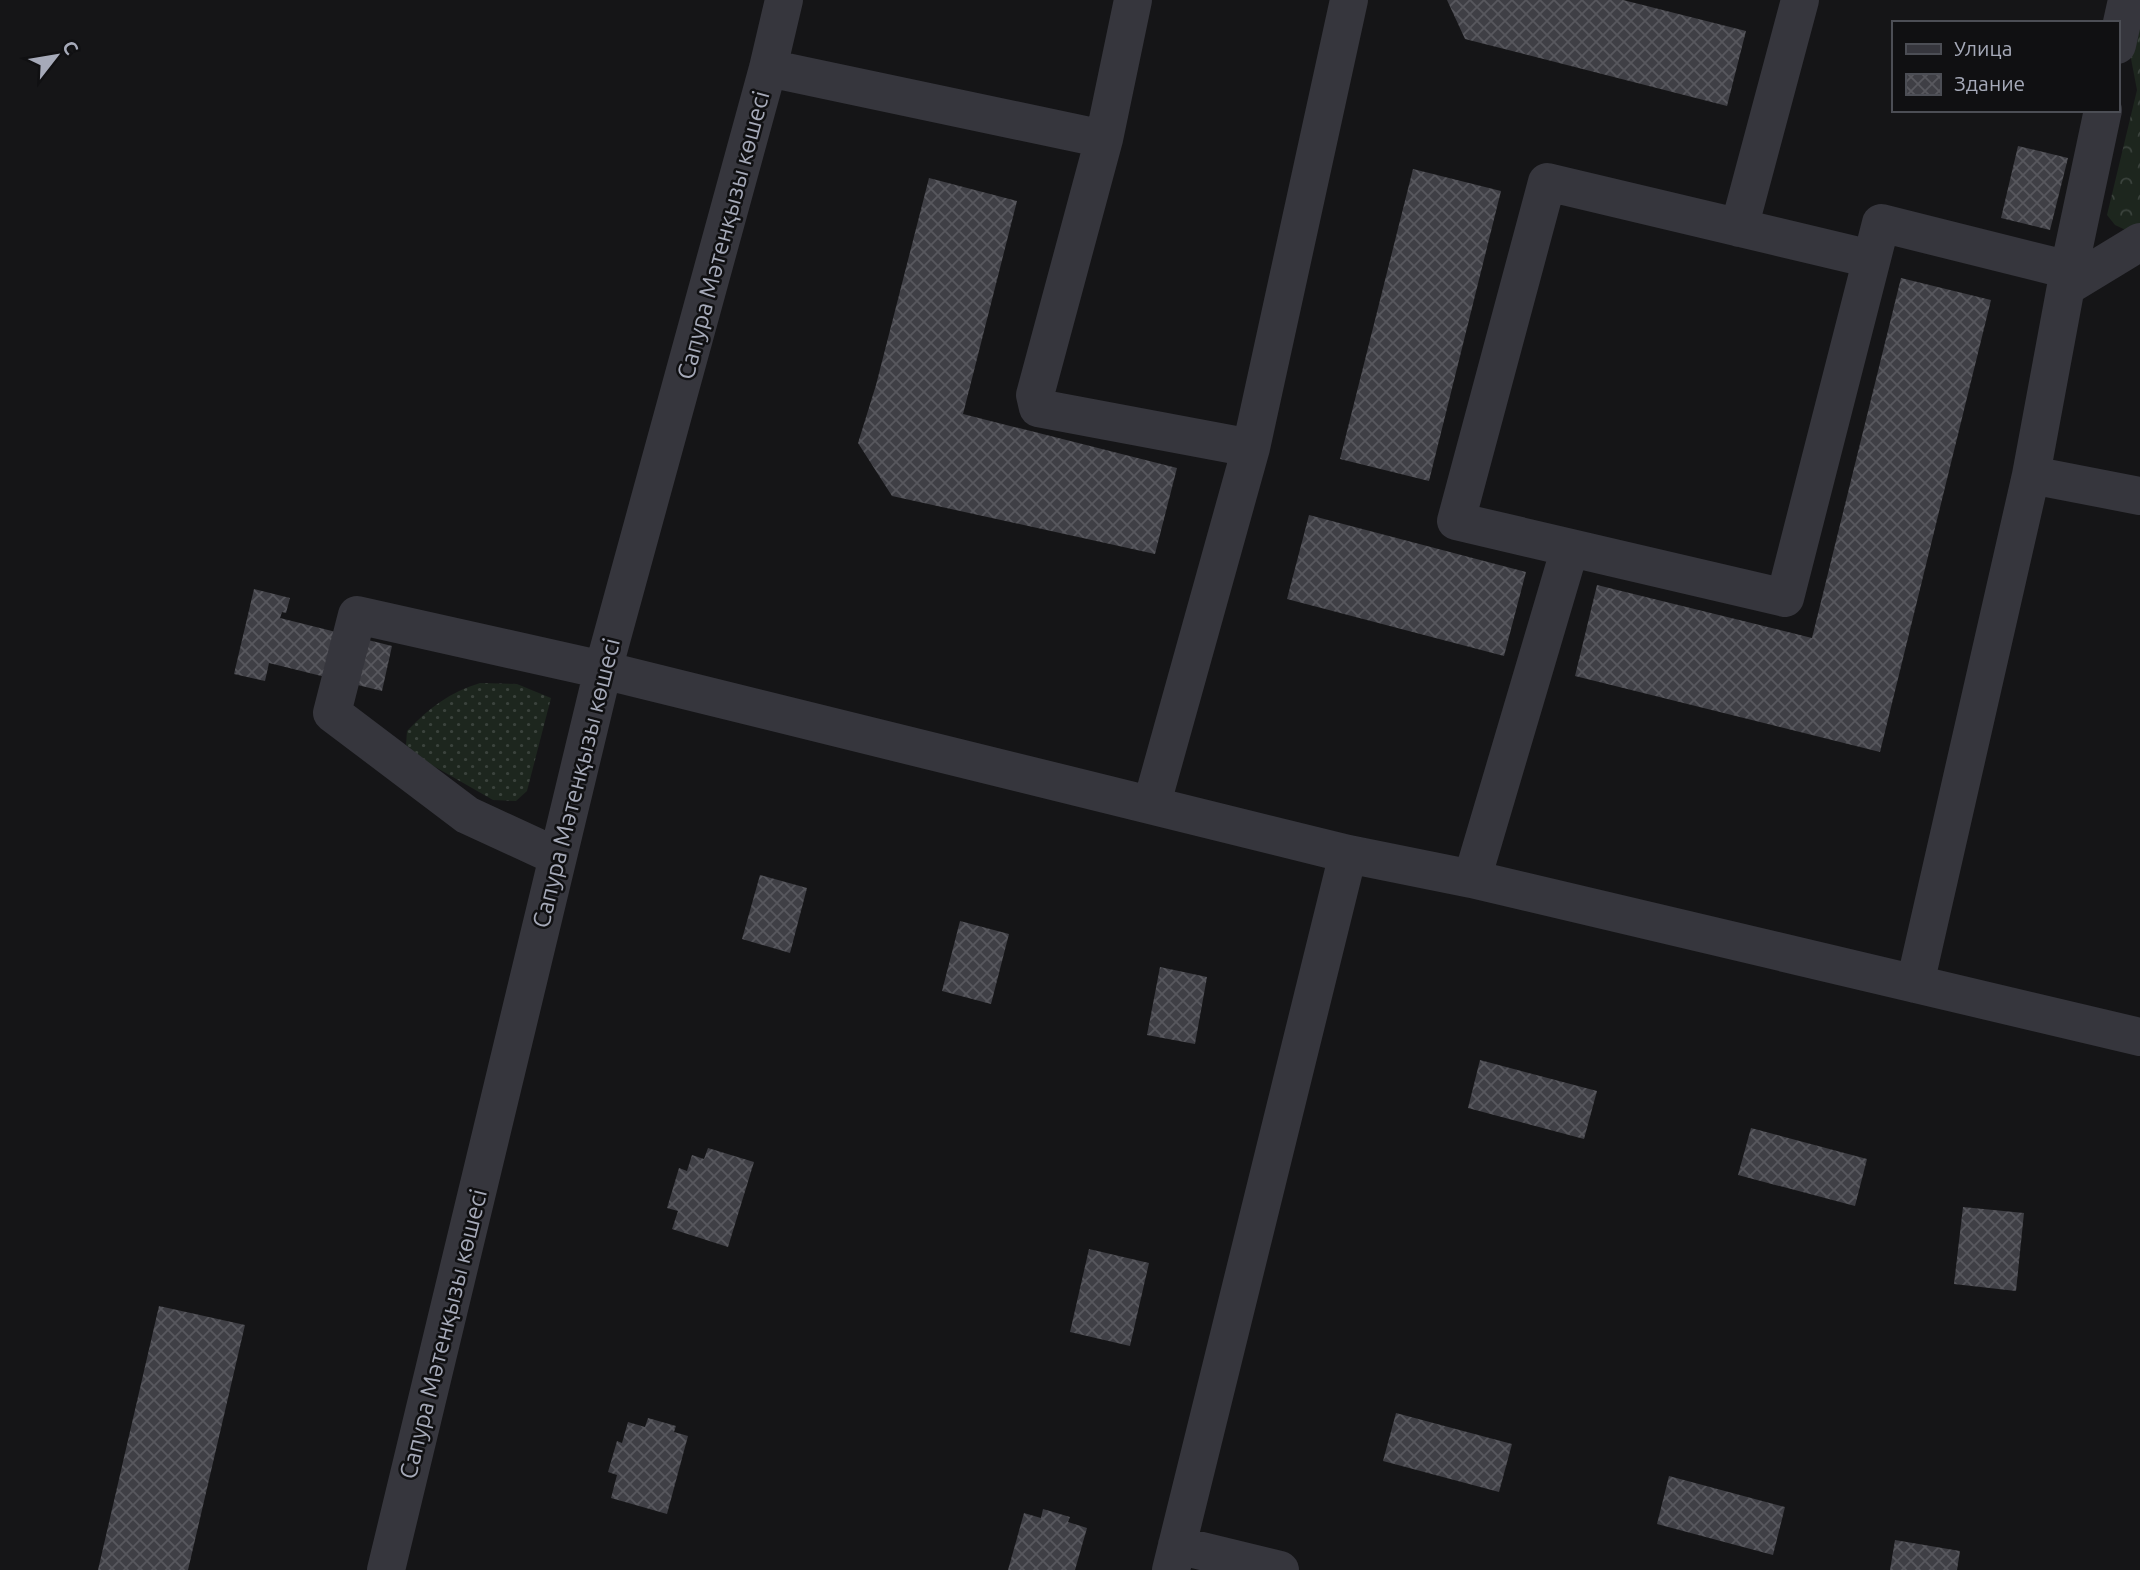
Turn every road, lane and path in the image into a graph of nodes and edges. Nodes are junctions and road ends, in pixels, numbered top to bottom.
1 (784, 0) edge
2 (1133, 0) edge
3 (1349, 0) edge
4 (1800, 0) edge
5 (2127, 0) edge
6 (2119, 36) edge
7 (768, 68) junction
8 (2103, 112) edge
9 (1104, 139) junction
10 (1739, 228) junction
11 (2140, 242) edge
12 (1871, 259) junction
13 (2067, 279) junction
14 (1251, 448) junction
15 (2031, 475) junction
16 (2140, 496) edge
17 (1570, 548) junction
18 (603, 670) junction
19 (1153, 803) junction
20 (1348, 854) junction
21 (558, 857) junction
22 (1472, 879) junction
23 (1915, 984) junction
24 (2140, 1037) edge
25 (1174, 1557) edge
26 (386, 1570) edge
27 (1280, 1570) edge

1 - 7 street, Сапура Мәтенқызы көшесі
2 - 9 street
3 - 14 street
4 - 10 street
5 - 6 street
7 - 9 street
7 - 18 street, Сапура Мәтенқызы көшесі
8 - 13 street
9 - 14 street
10 - 12 street
10 - 17 street
11 - 13 street
12 - 13 street
12 - 17 street
13 - 15 street
14 - 19 street
15 - 16 street
15 - 23 street
17 - 22 street
18 - 19 street
18 - 21 street, Сапура Мәтенқызы көшесі
18 - 21 street
19 - 20 street
20 - 22 street
20 - 25 street
21 - 26 street, Сапура Мәтенқызы көшесі
22 - 23 street
23 - 24 street
25 - 27 street

